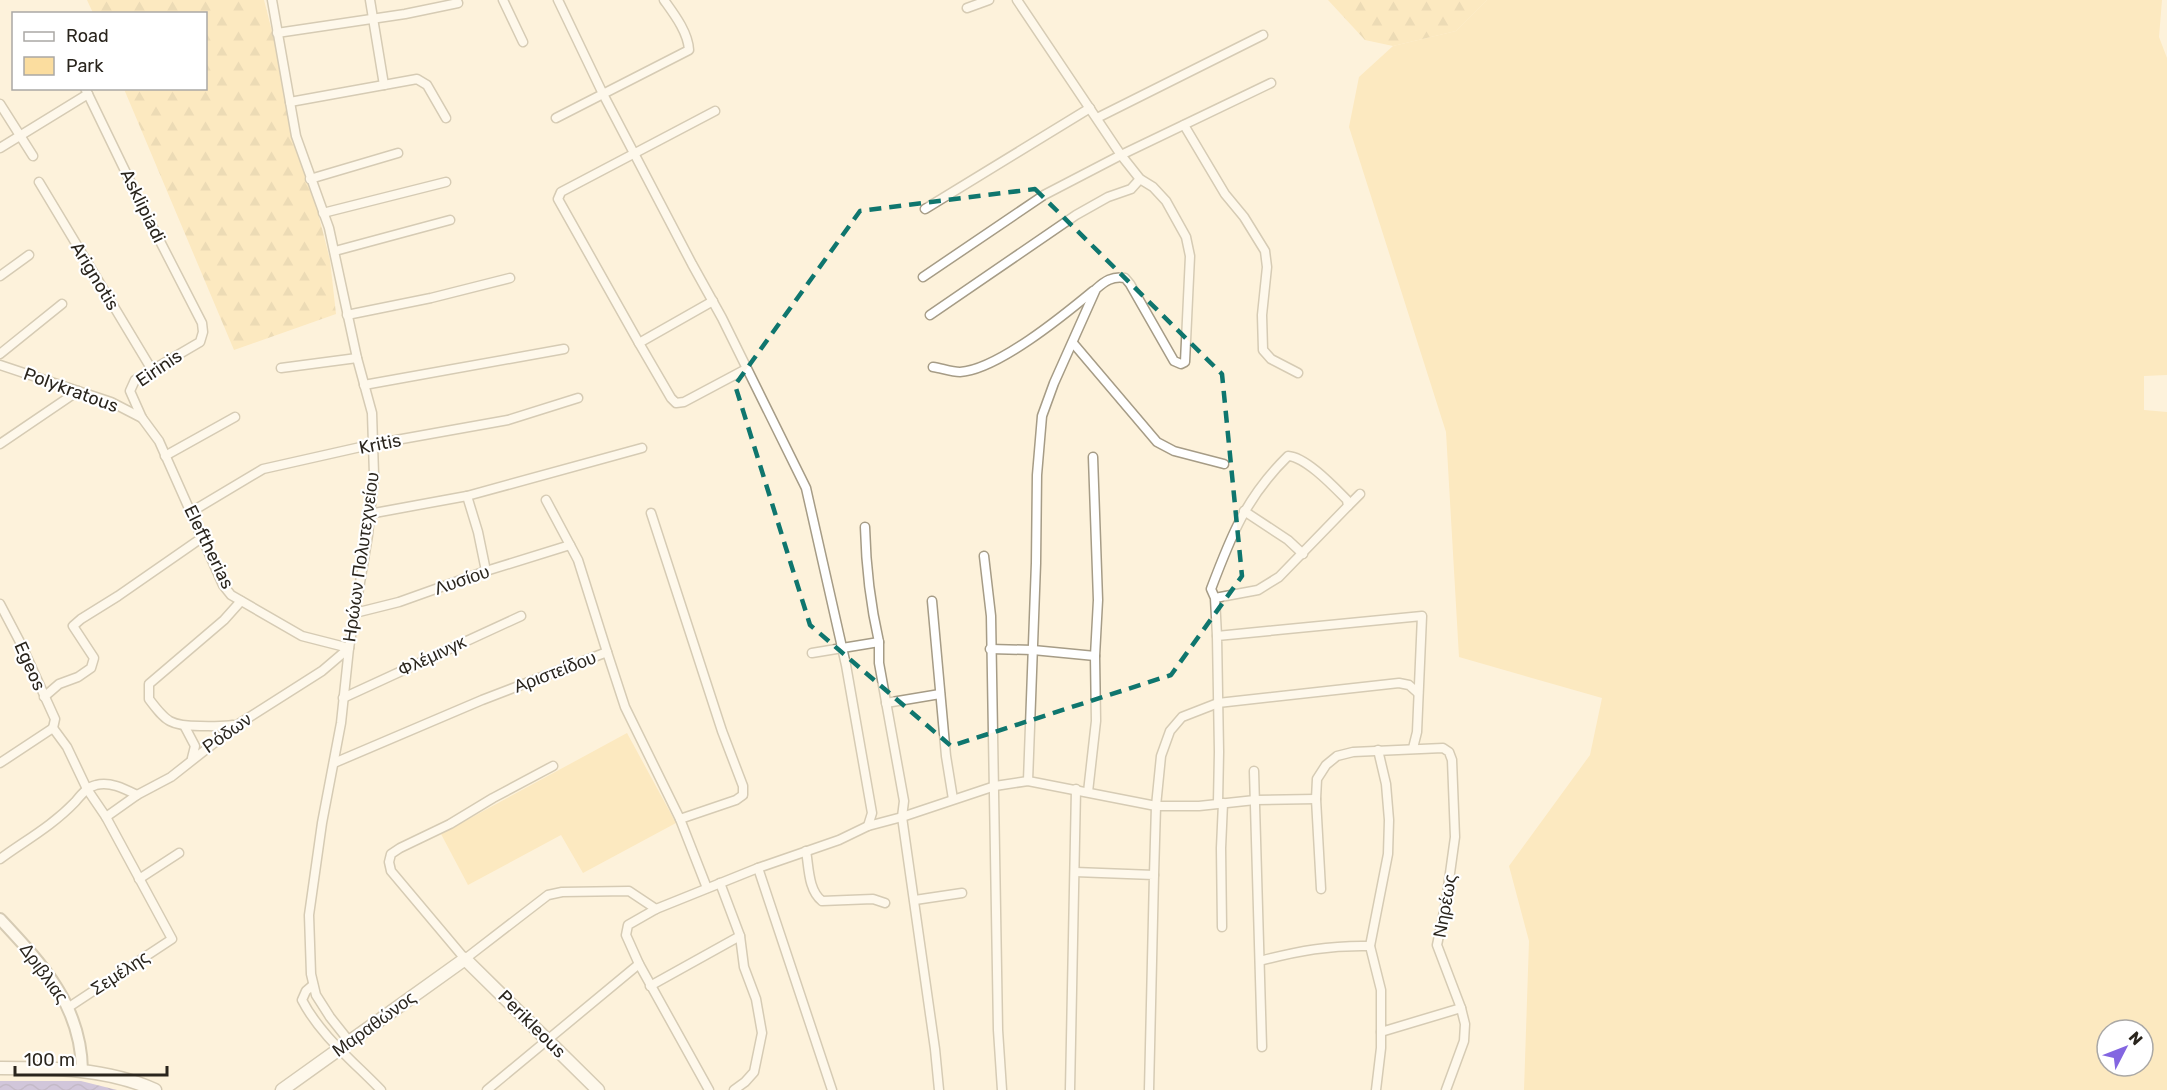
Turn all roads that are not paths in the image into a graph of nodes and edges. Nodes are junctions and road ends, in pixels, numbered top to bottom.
1 (272, 0) edge
2 (370, 0) edge
3 (503, 0) edge
4 (558, 0) edge
5 (664, 0) edge
6 (989, 0) edge
7 (1017, 0) edge
8 (458, 3) dead end
9 (967, 8) dead end
10 (373, 18) junction
11 (277, 33) junction
12 (1263, 34) dead end
13 (522, 42) dead end
14 (1271, 83) dead end
15 (384, 85) junction
16 (87, 91) edge
17 (603, 94) junction
18 (290, 102) junction
19 (0, 104) edge
20 (1090, 108) junction
21 (715, 111) dead end
22 (446, 118) dead end
23 (556, 118) dead end
24 (1097, 118) junction
25 (1184, 125) junction
26 (20, 136) junction
27 (0, 148) edge
28 (398, 153) dead end
29 (634, 154) junction
30 (1121, 155) junction
31 (33, 156) dead end
32 (310, 178) junction
33 (1140, 179) junction
34 (39, 182) dead end
35 (446, 182) dead end
36 (925, 208) dead end
37 (323, 213) junction
38 (450, 220) dead end
39 (335, 251) junction
40 (29, 255) dead end
41 (0, 276) edge
42 (923, 277) dead end
43 (510, 278) dead end
44 (1096, 289) junction
45 (713, 301) junction
46 (62, 304) dead end
47 (347, 315) junction
48 (930, 315) dead end
49 (202, 323) joint
50 (639, 343) junction
51 (1073, 343) junction
52 (564, 349) dead end
53 (0, 354) edge
54 (357, 358) junction
55 (0, 365) edge
56 (933, 367) dead end
57 (282, 368) dead end
58 (746, 369) junction
59 (152, 370) junction
60 (1298, 373) dead end
61 (364, 385) junction
62 (78, 391) junction
63 (578, 398) dead end
64 (235, 417) dead end
65 (142, 418) junction
66 (0, 444) edge
67 (374, 444) junction
68 (642, 448) dead end
69 (165, 456) junction
70 (1092, 457) dead end
71 (1224, 464) dead end
72 (1360, 494) dead end
73 (467, 496) junction
74 (546, 501) dead end
75 (1348, 506) junction
76 (1244, 511) junction
77 (191, 512) junction
78 (651, 513) dead end
79 (369, 514) junction
80 (865, 527) dead end
81 (203, 537) junction
82 (570, 545) junction
83 (1303, 554) junction
84 (984, 556) dead end
85 (486, 571) junction
86 (1215, 598) junction
87 (242, 601) junction
88 (932, 601) dead end
89 (0, 604) edge
90 (355, 613) junction
91 (521, 616) dead end
92 (1217, 636) junction
93 (879, 642) junction
94 (349, 648) junction
95 (843, 649) junction
96 (990, 649) junction
97 (1033, 650) junction
98 (607, 652) junction
99 (812, 653) dead end
100 (1095, 656) junction
101 (1419, 693) junction
102 (940, 694) junction
103 (44, 697) junction
104 (344, 698) junction
105 (886, 703) junction
106 (1218, 703) junction
107 (237, 724) junction
108 (185, 727) junction
109 (53, 728) junction
110 (1413, 748) junction
111 (1378, 750) junction
112 (192, 758) junction
113 (0, 763) edge
114 (334, 763) junction
115 (554, 766) dead end
116 (1254, 771) dead end
117 (1028, 781) junction
118 (995, 786) junction
119 (87, 789) junction
120 (1076, 789) junction
121 (1088, 792) junction
122 (137, 795) junction
123 (953, 799) junction
124 (1316, 799) junction
125 (1255, 800) junction
126 (1220, 803) junction
127 (1156, 806) junction
128 (106, 817) junction
129 (902, 817) junction
130 (680, 819) junction
131 (868, 826) junction
132 (806, 851) junction
133 (179, 853) dead end
134 (0, 859) edge
135 (758, 868) junction
136 (1076, 872) junction
137 (1154, 875) junction
138 (139, 879) junction
139 (720, 883) junction
140 (706, 888) junction
141 (1321, 890) dead end
142 (962, 893) dead end
143 (915, 900) junction
144 (885, 903) dead end
145 (657, 909) junction
146 (0, 919) edge
147 (1222, 927) dead end
148 (741, 936) junction
149 (172, 939) joint
150 (1370, 946) junction
151 (465, 959) junction
152 (1260, 961) junction
153 (639, 964) junction
154 (313, 985) junction
155 (650, 986) junction
156 (69, 1007) junction
157 (1461, 1008) junction
158 (1382, 1032) junction
159 (548, 1038) junction
160 (345, 1045) junction
161 (1262, 1047) dead end
162 (0, 1068) edge
163 (82, 1070) junction
164 (155, 1090) edge
165 (282, 1090) edge
166 (381, 1090) edge
167 (487, 1090) edge
168 (598, 1090) edge
169 (709, 1090) edge
170 (734, 1090) edge
171 (832, 1090) edge
172 (939, 1090) edge
173 (1002, 1090) edge
174 (1070, 1090) edge
175 (1149, 1090) edge
176 (1376, 1090) edge
177 (1446, 1090) edge

1 - 11 street, Ηρώων Πολυτεχνείου
2 - 10 street
3 - 13 street
4 - 17 street
5 - 17 street
6 - 9 street
7 - 20 street
8 - 10 street
10 - 11 street
10 - 15 street
11 - 18 street, Ηρώων Πολυτεχνείου
12 - 24 street
14 - 25 street
15 - 18 street
15 - 22 street
16 - 26 street
16 - 49 street, Asklipiadi
17 - 23 street
17 - 29 street
18 - 32 street, Ηρώων Πολυτεχνείου
19 - 26 street
20 - 24 street
20 - 36 street
21 - 29 street
24 - 30 street
25 - 30 street
25 - 60 street
26 - 27 street
26 - 31 street
28 - 32 street
29 - 45 street
29 - 50 street
30 - 33 street
30 - 42 street
32 - 37 street, Ηρώων Πολυτεχνείου
33 - 44 street
33 - 48 street
34 - 59 street, Arignotis
35 - 37 street
37 - 39 street, Ηρώων Πολυτεχνείου
38 - 39 street
39 - 47 street, Ηρώων Πολυτεχνείου
40 - 41 street
43 - 47 street
44 - 51 street
44 - 56 street
45 - 50 street
45 - 58 street
46 - 53 street
47 - 54 street, Ηρώων Πολυτεχνείου
49 - 59 street, Eirinis
50 - 58 street
51 - 71 street
51 - 97 street
52 - 61 street
54 - 57 street
54 - 61 street, Ηρώων Πολυτεχνείου
55 - 62 street, Polykratous
58 - 95 street
59 - 65 street, Eirinis
61 - 67 street, Ηρώων Πολυτεχνείου
62 - 65 street, Polykratous
62 - 66 street
63 - 67 street, Kritis
64 - 69 street
65 - 69 street, Eleftherias
67 - 77 street, Kritis
67 - 79 street, Ηρώων Πολυτεχνείου
68 - 73 street
69 - 77 street, Eleftherias
70 - 100 street
72 - 75 street
73 - 79 street
73 - 85 street
74 - 82 street
75 - 76 street
75 - 83 street
76 - 83 street
76 - 86 street
77 - 81 street, Eleftherias
78 - 130 street
79 - 90 street, Ηρώων Πολυτεχνείου
80 - 93 street
81 - 87 street, Eleftherias
81 - 103 street
82 - 85 street, Λυσίου
82 - 98 street
83 - 86 street
84 - 96 street
85 - 90 street, Λυσίου
86 - 92 street
87 - 94 street, Eleftherias
87 - 108 street
88 - 102 street
89 - 103 street, Egeos
90 - 94 street, Ηρώων Πολυτεχνείου
91 - 104 street, Φλέμινγκ
92 - 101 street
92 - 106 street
93 - 95 street
93 - 105 street
94 - 104 street, Ηρώων Πολυτεχνείου
94 - 107 street, Ρόδων
95 - 99 street
95 - 131 street
96 - 97 street
96 - 118 street
97 - 100 street
97 - 117 street
98 - 114 street, Αριστείδου
98 - 130 street, Αριστείδου
100 - 121 street
101 - 106 street
101 - 110 street
102 - 105 street
102 - 123 street
103 - 109 street, Egeos
104 - 114 street, Ηρώων Πολυτεχνείου
105 - 129 street
106 - 126 street
106 - 127 street
107 - 108 street
107 - 112 street, Ρόδων
108 - 112 street
109 - 113 street
109 - 119 street, Egeos
110 - 111 street
110 - 157 street, Νηρέως
111 - 124 street
111 - 150 street
112 - 122 street, Ρόδων
114 - 154 street, Ηρώων Πολυτεχνείου
115 - 151 street
116 - 125 street
117 - 118 street
117 - 120 street
118 - 123 street
118 - 173 street
119 - 122 street
119 - 128 street, Egeos
119 - 134 street
120 - 121 street
120 - 136 street
121 - 127 street
122 - 128 street, Ρόδων
123 - 129 street
124 - 125 street
124 - 141 street
125 - 126 street
125 - 152 street
126 - 127 street
126 - 147 street
127 - 137 street
128 - 138 street, Egeos
129 - 131 street
129 - 143 street
130 - 140 street, Αριστείδου
131 - 132 street
132 - 135 street
132 - 144 street
133 - 138 street
135 - 139 street
135 - 171 street
136 - 137 street
136 - 174 street
137 - 175 street
138 - 149 street, Egeos
139 - 140 street
139 - 148 street
140 - 145 street
142 - 143 street
143 - 172 street
145 - 151 street
145 - 153 street
146 - 156 street, Δριβλιας
148 - 155 street
148 - 170 street
149 - 156 street, Σεμέλης
150 - 152 street
150 - 158 street
151 - 159 main road, Perikleous
151 - 160 main road, Μαραθώνος
152 - 161 street
153 - 155 street
153 - 159 street
154 - 160 street, Ηρώων Πολυτεχνείου
154 - 160 street
155 - 169 street
156 - 163 street, Δριβλιας
157 - 158 street
157 - 177 street, Νηρέως
158 - 176 street
159 - 167 street
159 - 168 main road, Perikleous
160 - 165 main road, Μαραθώνος
160 - 166 street
162 - 163 main road
163 - 164 main road

